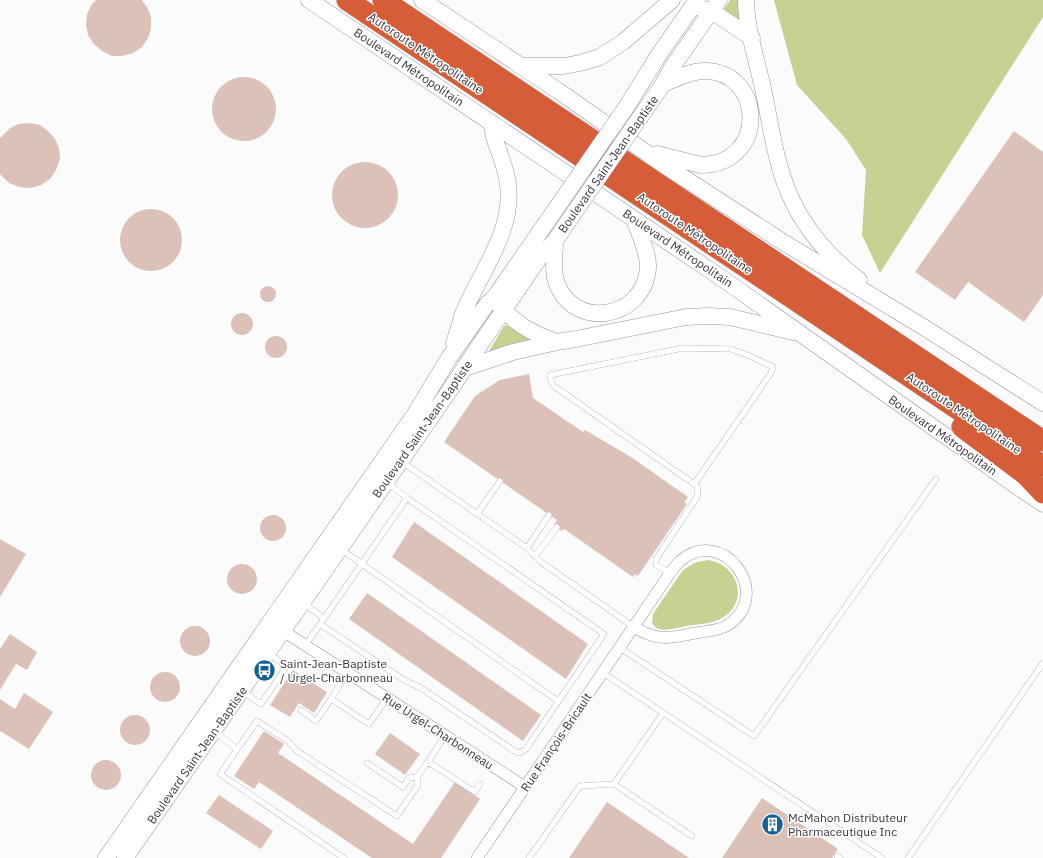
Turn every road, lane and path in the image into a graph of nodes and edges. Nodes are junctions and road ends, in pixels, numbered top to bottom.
1 (309, 0) edge
2 (347, 0) edge
3 (383, 0) edge
4 (422, 0) edge
5 (672, 0) edge
6 (746, 0) edge
7 (695, 2) edge
8 (715, 6) edge
9 (752, 38) junction
10 (520, 66) junction
11 (663, 84) junction
12 (491, 122) junction
13 (642, 150) junction
14 (634, 219) junction
15 (555, 241) junction
16 (494, 298) junction
17 (503, 311) junction
18 (925, 328) junction
19 (800, 333) junction
20 (557, 342) junction
21 (449, 358) junction
22 (465, 368) junction
23 (936, 369) junction
24 (905, 373) junction
25 (1043, 402) edge
26 (1043, 424) edge
27 (1043, 441) edge
28 (400, 461) junction
29 (1043, 466) edge
30 (936, 479) dead end
31 (386, 481) junction
32 (500, 481) dead end
33 (695, 483) junction
34 (1043, 493) edge
35 (407, 498) junction
36 (1043, 504) edge
37 (477, 514) junction
38 (549, 515) dead end
39 (557, 527) dead end
40 (340, 548) junction
41 (527, 548) junction
42 (535, 556) junction
43 (362, 563) junction
44 (670, 574) junction
45 (302, 603) junction
46 (324, 618) junction
47 (320, 624) junction
48 (634, 626) junction
49 (276, 627) junction
50 (305, 646) junction
51 (620, 648) junction
52 (267, 653) junction
53 (1043, 663) edge
54 (347, 673) junction
55 (603, 673) junction
56 (241, 691) junction
57 (387, 698) junction
58 (331, 699) junction
59 (558, 701) junction
60 (301, 710) dead end
61 (663, 713) junction
62 (207, 727) junction
63 (445, 736) junction
64 (237, 749) junction
65 (428, 762) junction
66 (367, 763) dead end
67 (417, 778) junction
68 (480, 784) dead end
69 (614, 784) junction
70 (525, 787) junction
71 (692, 836) dead end
72 (106, 858) edge
73 (125, 858) edge
74 (344, 858) edge
75 (477, 858) edge
76 (529, 858) edge
77 (882, 858) edge
78 (908, 858) edge

1 - 12 main road, Boulevard Métropolitain
2 - 24 highway, Autoroute Métropolitaine
3 - 23 highway, Autoroute Métropolitaine
4 - 10 main road
5 - 10 main road
6 - 9 main road
7 - 8 main road
7 - 16 main road, Boulevard Saint-Jean-Baptiste, bridge
8 - 9 main road
8 - 11 main road, Boulevard Saint-Jean-Baptiste
9 - 18 main road
10 - 13 main road
11 - 13 main road
11 - 15 main road, Boulevard Saint-Jean-Baptiste, bridge
12 - 14 main road, Boulevard Métropolitain
12 - 21 main road
13 - 18 main road
14 - 15 main road
14 - 19 main road, Boulevard Métropolitain
15 - 17 main road, Boulevard Saint-Jean-Baptiste
16 - 17 main road
16 - 21 main road, Boulevard Saint-Jean-Baptiste
17 - 20 main road
17 - 22 main road, Boulevard Saint-Jean-Baptiste
18 - 25 main road
19 - 20 main road
19 - 36 main road, Boulevard Métropolitain
20 - 22 main road
21 - 49 main road, Boulevard Saint-Jean-Baptiste
22 - 28 main road, Boulevard Saint-Jean-Baptiste
23 - 26 highway
23 - 27 highway, Autoroute Métropolitaine
24 - 29 highway, Autoroute Métropolitaine
24 - 34 highway
28 - 31 main road, Boulevard Saint-Jean-Baptiste
28 - 37 lane
30 - 51 lane
31 - 35 lane
31 - 40 main road, Boulevard Saint-Jean-Baptiste
32 - 37 lane
33 - 33 lane
33 - 44 lane
35 - 43 lane
35 - 59 lane
37 - 41 lane
38 - 41 lane
39 - 42 lane
40 - 43 lane
40 - 45 main road, Boulevard Saint-Jean-Baptiste
41 - 42 lane
42 - 48 lane
43 - 46 lane
43 - 59 lane
44 - 48 street, Rue François-Bricault
44 - 48 street, Rue François-Bricault
45 - 46 lane
45 - 49 main road, Boulevard Saint-Jean-Baptiste
46 - 47 lane
47 - 50 lane
47 - 59 lane
48 - 51 street, Rue François-Bricault
49 - 50 street, Rue Urgel-Charbonneau
49 - 52 main road, Boulevard Saint-Jean-Baptiste
49 - 62 main road, Boulevard Saint-Jean-Baptiste
50 - 54 street, Rue Urgel-Charbonneau
51 - 55 street, Rue François-Bricault
52 - 56 main road, Boulevard Saint-Jean-Baptiste
52 - 56 lane
53 - 78 lane
54 - 57 street, Rue Urgel-Charbonneau
54 - 58 lane
55 - 61 lane
55 - 70 street, Rue François-Bricault
56 - 62 main road, Boulevard Saint-Jean-Baptiste
57 - 58 lane
57 - 63 street, Rue Urgel-Charbonneau
58 - 60 lane
61 - 69 lane
61 - 77 lane
62 - 64 lane
62 - 72 main road, Boulevard Saint-Jean-Baptiste
62 - 73 main road, Boulevard Saint-Jean-Baptiste
63 - 65 lane
63 - 70 street, Rue Urgel-Charbonneau
64 - 67 lane
64 - 74 lane
65 - 67 lane
65 - 68 lane
66 - 67 lane
69 - 71 lane
69 - 76 lane
70 - 75 street, Rue François-Bricault

